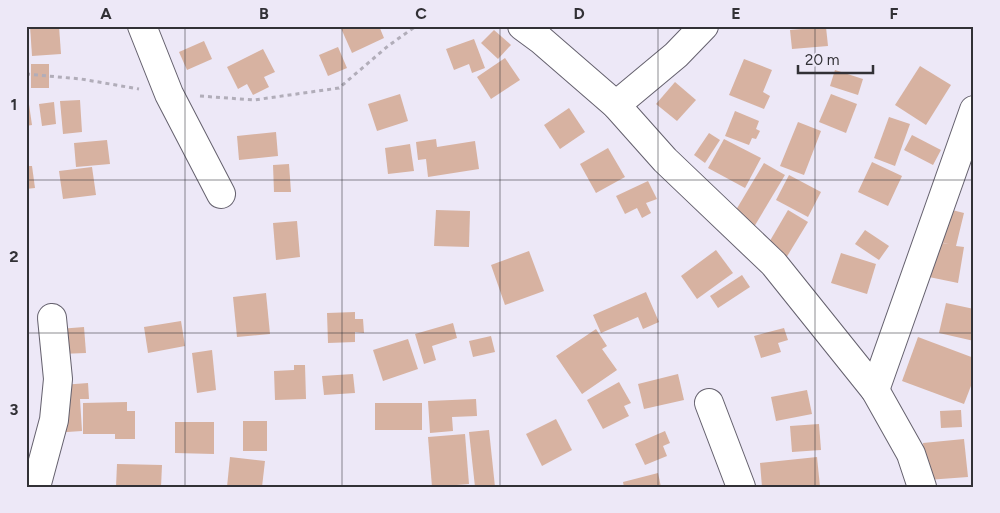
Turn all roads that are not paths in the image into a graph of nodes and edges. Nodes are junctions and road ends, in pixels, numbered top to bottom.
1 (142, 26) edge
2 (522, 26) edge
3 (704, 26) edge
4 (616, 104) junction
5 (974, 110) edge
6 (221, 194) dead end
7 (52, 318) dead end
8 (875, 390) junction
9 (709, 403) dead end
10 (36, 487) edge
11 (741, 487) edge
12 (922, 487) edge

1 - 6 street
2 - 4 street
3 - 4 street
4 - 8 street
5 - 8 street
7 - 10 street
8 - 12 street
9 - 11 street

